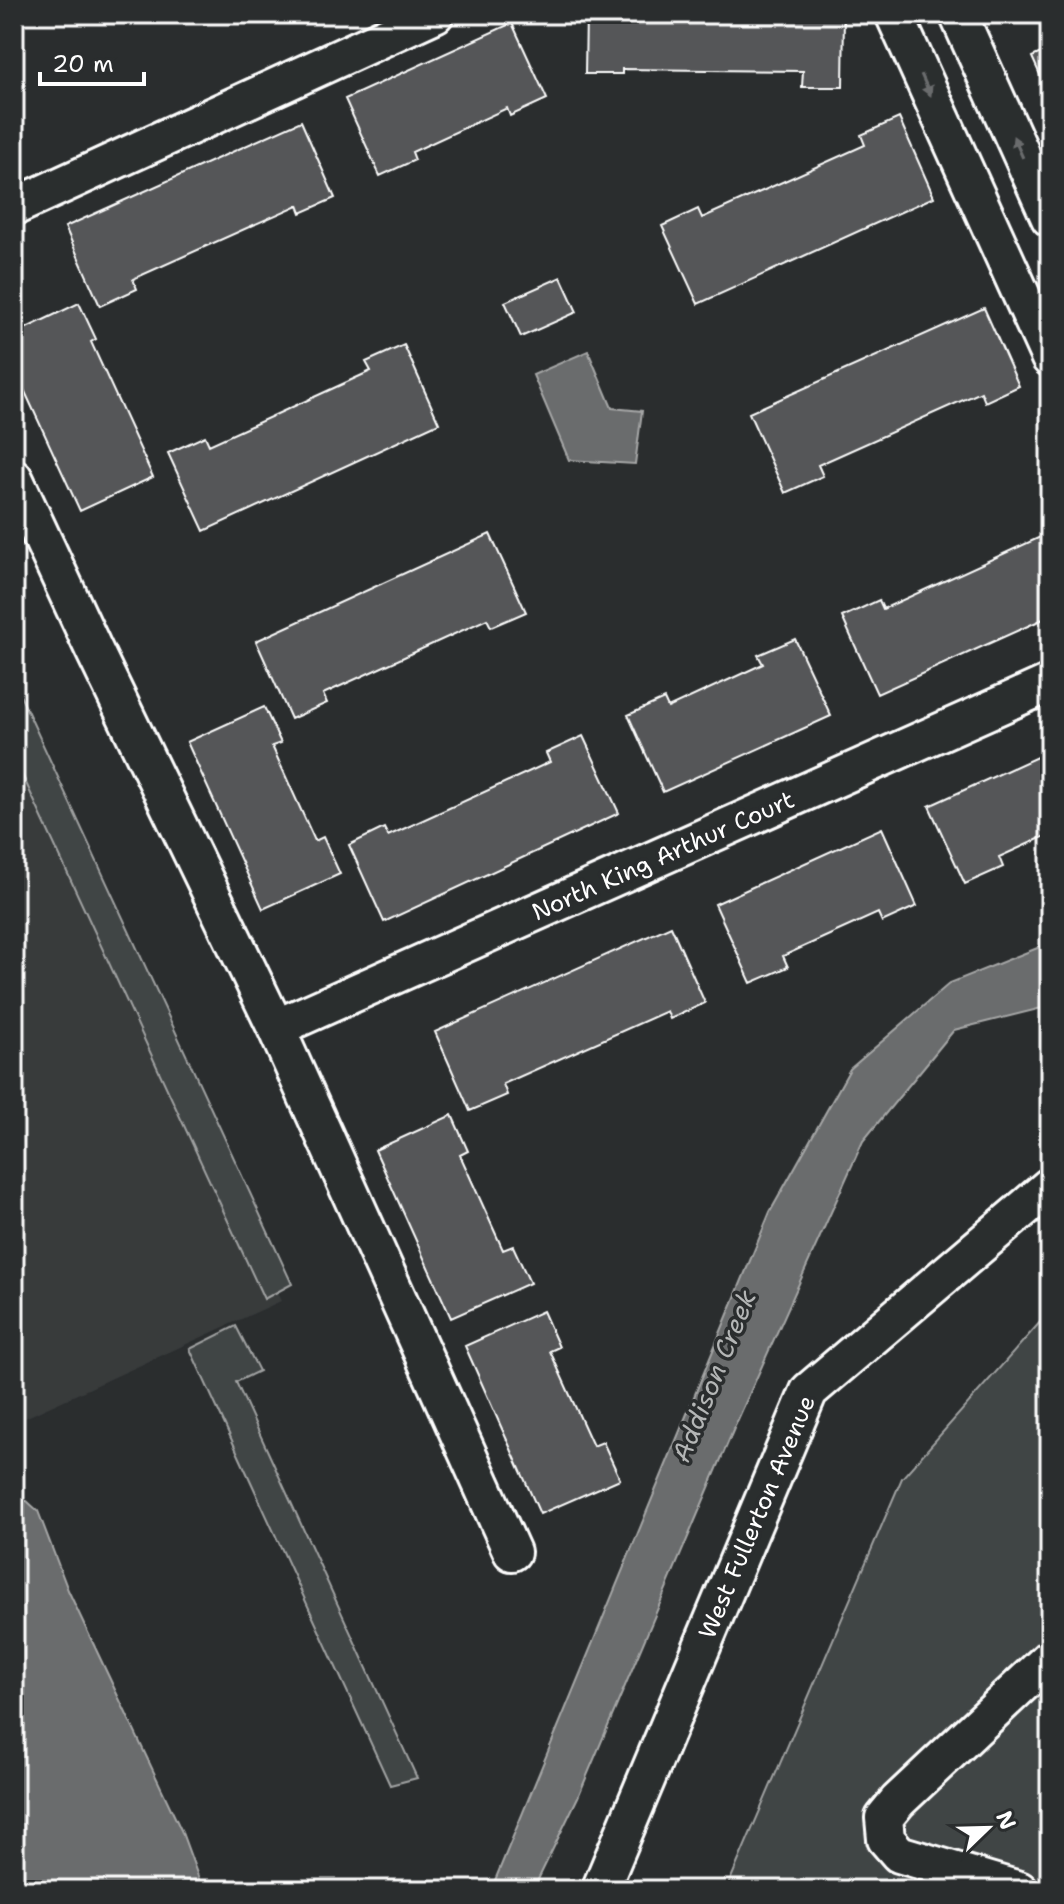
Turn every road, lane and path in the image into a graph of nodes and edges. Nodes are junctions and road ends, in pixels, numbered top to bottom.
1 (435, 14) edge
2 (894, 14) edge
3 (958, 14) edge
4 (14, 207) edge
5 (1050, 218) edge
6 (1050, 358) edge
7 (14, 478) edge
8 (1050, 683) edge
9 (276, 1028) junction
10 (1050, 1186) edge
11 (512, 1552) dead end
12 (1050, 1658) edge
13 (600, 1890) edge
14 (1019, 1890) edge

1 - 4 street
2 -> 6 street
5 -> 3 street
7 - 9 street
8 - 9 street, North King Arthur Court
9 - 11 street
10 - 13 street, West Fullerton Avenue
12 - 14 street

